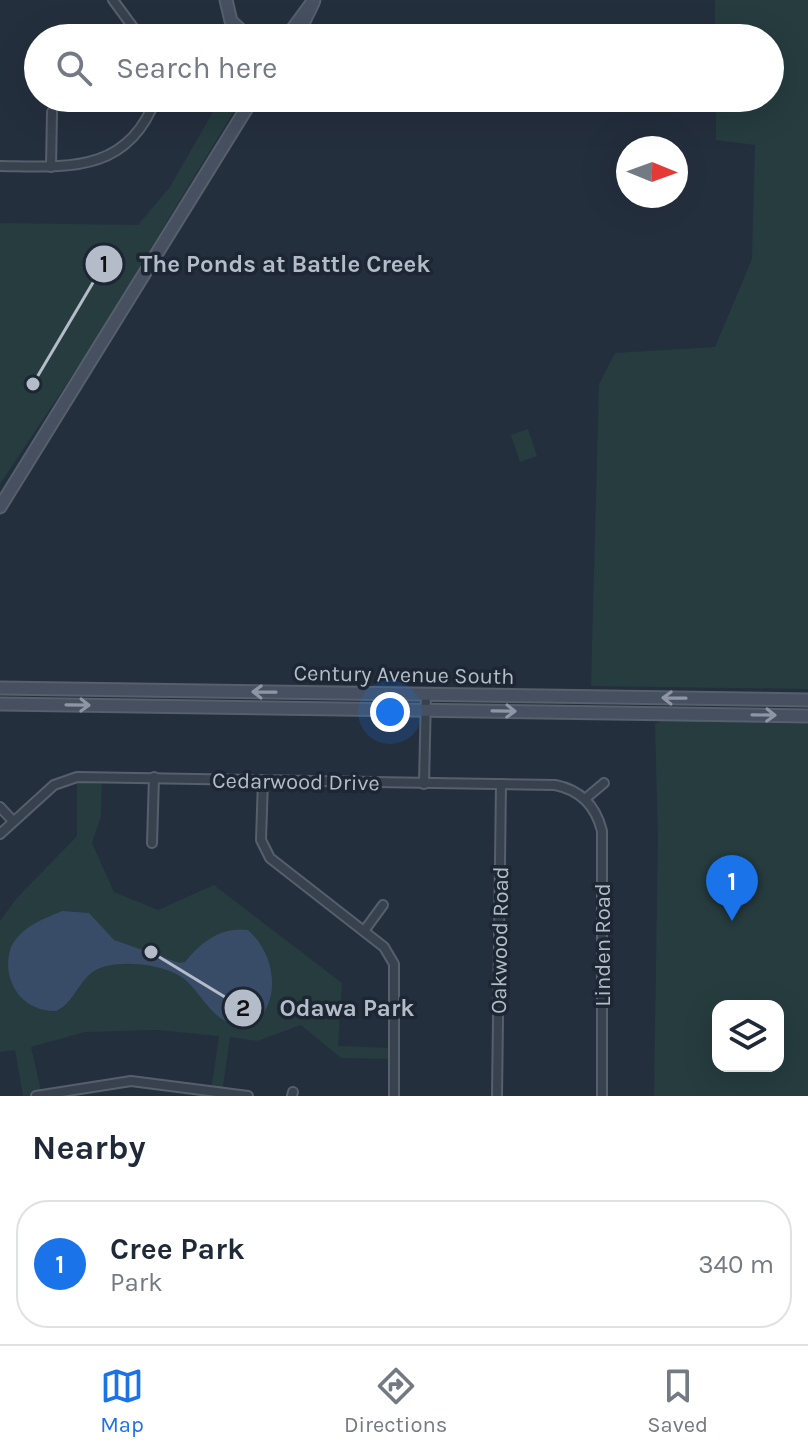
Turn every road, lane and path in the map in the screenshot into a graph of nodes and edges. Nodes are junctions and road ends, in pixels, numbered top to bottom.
1 (113, 0) edge
2 (226, 0) edge
3 (314, 0) edge
4 (131, 24) edge
5 (234, 24) edge
6 (296, 24) edge
7 (303, 24) edge
8 (52, 112) dead end
9 (148, 112) edge
10 (244, 112) edge
11 (0, 166) edge
12 (51, 167) junction
13 (0, 507) edge
14 (0, 688) edge
15 (426, 694) junction
16 (808, 700) edge
17 (0, 704) edge
18 (426, 710) junction
19 (808, 716) edge
20 (154, 777) junction
21 (263, 780) junction
22 (604, 783) dead end
23 (424, 784) junction
24 (501, 784) junction
25 (585, 799) junction
26 (0, 807) edge
27 (13, 821) junction
28 (0, 834) edge
29 (152, 843) dead end
30 (383, 905) dead end
31 (364, 931) junction
32 (180, 1092) edge
33 (36, 1096) edge
34 (248, 1096) edge
35 (394, 1096) edge
36 (497, 1096) edge
37 (602, 1096) edge

1 - 4 street
2 - 5 main road
3 - 6 main road
3 - 7 main road
8 - 12 street
9 - 12 street
10 - 13 main road
11 - 12 street
15 -> 14 main road, Century Avenue South
16 -> 15 main road, Century Avenue South
15 - 18 street
17 -> 18 main road, Century Avenue South
18 -> 19 main road, Century Avenue South
18 - 23 street
20 - 21 street, Cedarwood Drive
20 - 27 street, Cedarwood Drive
20 - 29 street
21 - 23 street, Cedarwood Drive
21 - 31 street
22 - 25 street
23 - 24 street, Cedarwood Drive
24 - 25 street, Cedarwood Drive
24 - 36 street, Oakwood Road
25 - 37 street, Linden Road
26 - 27 street
27 - 28 street, Cedarwood Drive
30 - 31 street
31 - 35 street
32 - 33 street
32 - 34 street

